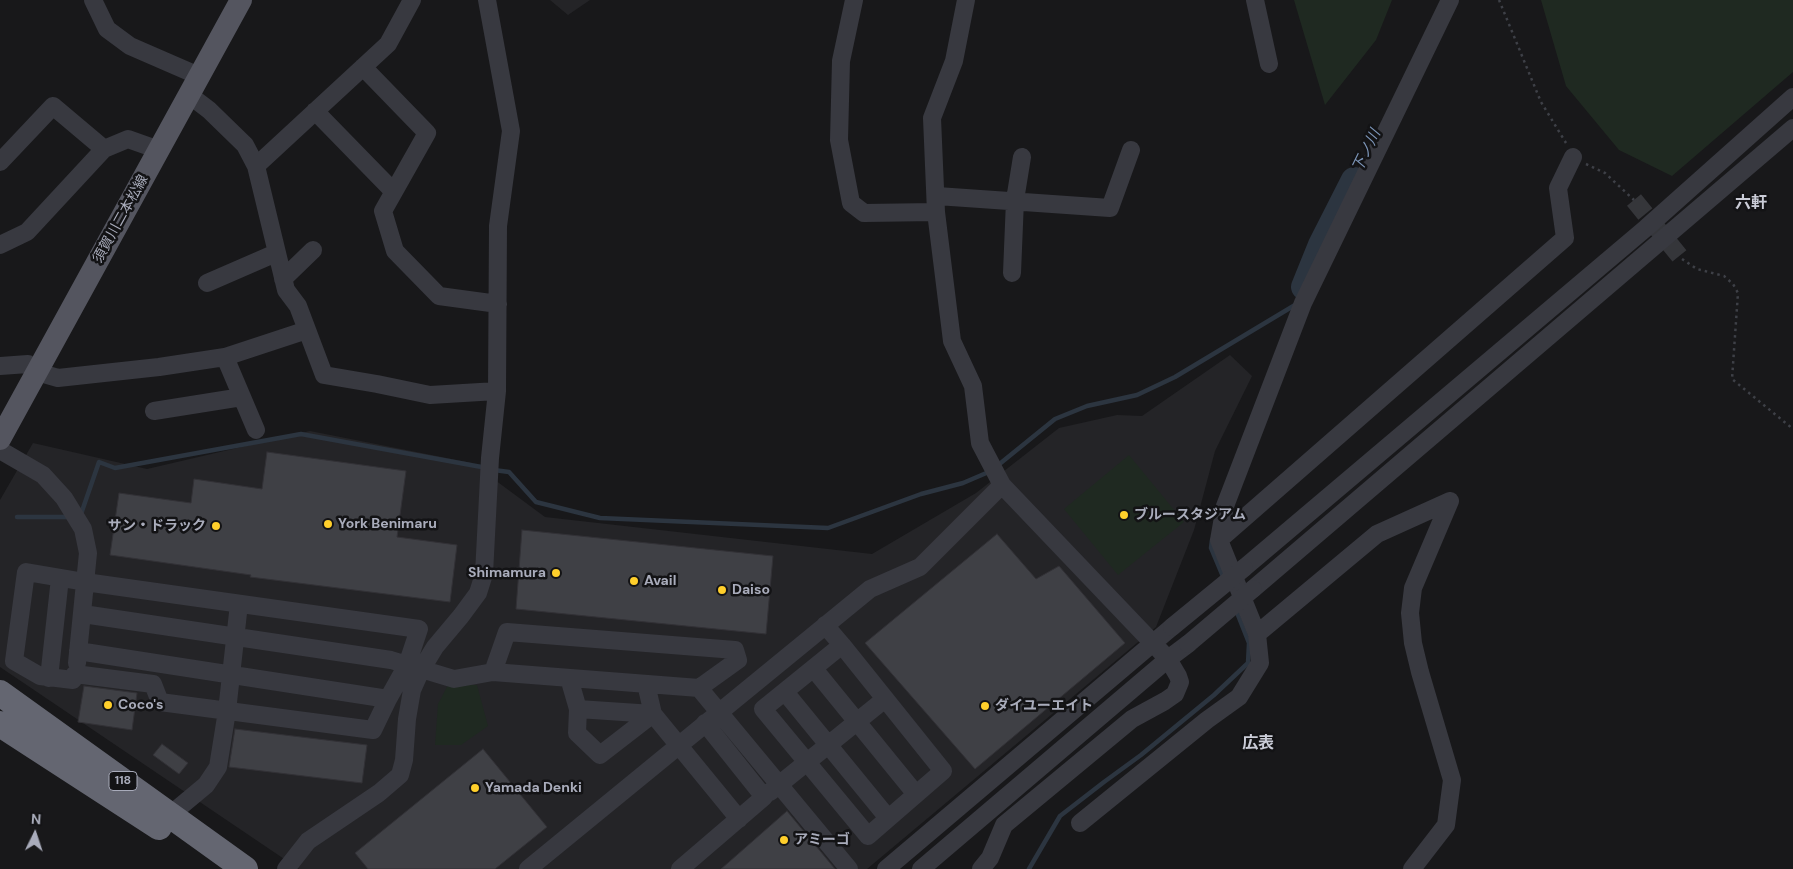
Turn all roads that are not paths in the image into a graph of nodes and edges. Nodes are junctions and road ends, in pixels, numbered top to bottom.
1 (93, 0) edge
2 (241, 0) edge
3 (412, 0) edge
4 (487, 0) edge
5 (854, 0) edge
6 (966, 0) edge
7 (1255, 0) edge
8 (1450, 0) edge
9 (1269, 64) dead end
10 (363, 67) junction
11 (193, 85) junction
12 (1793, 97) edge
13 (316, 111) junction
14 (1793, 128) edge
15 (104, 149) junction
16 (159, 150) junction
17 (1131, 150) dead end
18 (1022, 157) dead end
19 (1573, 157) road end
20 (0, 162) edge
21 (256, 166) junction
22 (394, 192) junction
23 (1015, 200) junction
24 (937, 204) junction
25 (0, 245) edge
26 (313, 250) dead end
27 (276, 253) junction
28 (1012, 273) dead end
29 (283, 279) junction
30 (207, 283) dead end
31 (498, 304) junction
32 (307, 330) junction
33 (225, 357) junction
34 (0, 366) edge
35 (37, 372) junction
36 (497, 392) junction
37 (242, 397) junction
38 (154, 411) dead end
39 (256, 430) dead end
40 (0, 439) edge
41 (0, 450) edge
42 (1002, 485) junction
43 (1219, 540) junction
44 (60, 578) junction
45 (85, 582) junction
46 (239, 604) junction
47 (83, 614) junction
48 (825, 626) junction
49 (1257, 634) junction
50 (236, 636) junction
51 (1153, 642) junction
52 (842, 645) junction
53 (78, 651) junction
54 (1168, 659) junction
55 (414, 667) junction
56 (814, 669) junction
57 (493, 672) junction
58 (76, 674) junction
59 (231, 675) junction
60 (49, 678) junction
61 (569, 678) junction
62 (646, 684) junction
63 (699, 688) junction
64 (785, 692) junction
65 (0, 693) edge
66 (388, 699) junction
67 (885, 699) junction
68 (578, 709) junction
69 (228, 711) junction
70 (654, 714) junction
71 (712, 718) junction
72 (857, 722) junction
73 (0, 725) edge
74 (679, 745) junction
75 (828, 745) junction
76 (806, 763) junction
77 (779, 784) junction
78 (916, 793) junction
79 (764, 797) junction
80 (170, 815) junction
81 (739, 818) junction
82 (888, 818) junction
83 (1080, 823) dead end
84 (945, 850) junction
85 (291, 863) edge
86 (216, 869) edge
87 (245, 869) edge
88 (528, 869) edge
89 (680, 869) edge
90 (849, 869) edge
91 (886, 869) edge
92 (921, 869) edge
93 (943, 869) edge
94 (981, 869) edge
95 (1412, 869) edge

1 - 11 street
2 - 11 main road, 須賀川二本松線
3 - 10 street
4 - 31 street
5 - 24 street
6 - 24 street
7 - 9 street
8 - 43 street
10 - 13 street
10 - 22 street
11 - 16 main road, 須賀川二本松線
11 - 21 street
12 - 51 street, bridge
13 - 21 street
13 - 22 street
14 - 54 street, bridge
15 - 16 street
15 - 20 street
15 - 25 street
16 - 35 main road, 須賀川二本松線
17 - 23 street
18 - 23 street
19 - 43 street
21 - 27 street
22 - 31 street
23 - 24 street
23 - 28 street
24 - 42 street
26 - 29 street
27 - 29 street
27 - 30 street
29 - 32 street
31 - 36 street
32 - 33 street
32 - 36 street
33 - 35 street
33 - 37 street
34 - 35 street
35 - 40 main road, 須賀川二本松線
36 - 55 street
37 - 38 street
37 - 39 street
41 - 45 street
42 - 48 street
42 - 51 street
43 - 49 street
44 - 45 street
44 - 60 street
44 - 60 street
45 - 46 street
45 - 47 street
46 - 50 street
46 - 55 street
47 - 50 street
47 - 53 street
48 - 52 street
48 - 71 street
49 - 83 street
49 - 95 street
50 - 55 street
50 - 59 street
51 - 54 street
51 - 91 street
52 - 56 street
52 - 67 street
53 - 58 street
53 - 59 street
54 - 84 street
54 - 94 street
55 - 57 street
55 - 66 street
55 - 85 street
56 - 64 street
56 - 72 street
57 - 61 street
57 - 63 street
58 - 60 street
58 - 69 street
59 - 66 street
59 - 69 street
61 - 62 street
61 - 68 street
62 - 63 street
62 - 70 street
63 - 71 street
64 - 75 street
64 - 76 street
65 - 80 highway, 118
66 - 69 street
67 - 72 street
67 - 78 street
68 - 70 street
68 - 70 street
69 - 80 street
70 - 74 street
71 - 74 street
71 - 77 street
71 - 79 street
72 - 75 street
72 - 78 street
73 - 86 highway, 118
74 - 81 street
74 - 88 street
75 - 76 street
75 - 82 street
76 - 77 street
76 - 82 street
77 - 79 street
77 - 90 street
78 - 82 street
79 - 81 street
80 - 87 highway, 118
81 - 89 street
84 - 92 street
84 - 93 street

